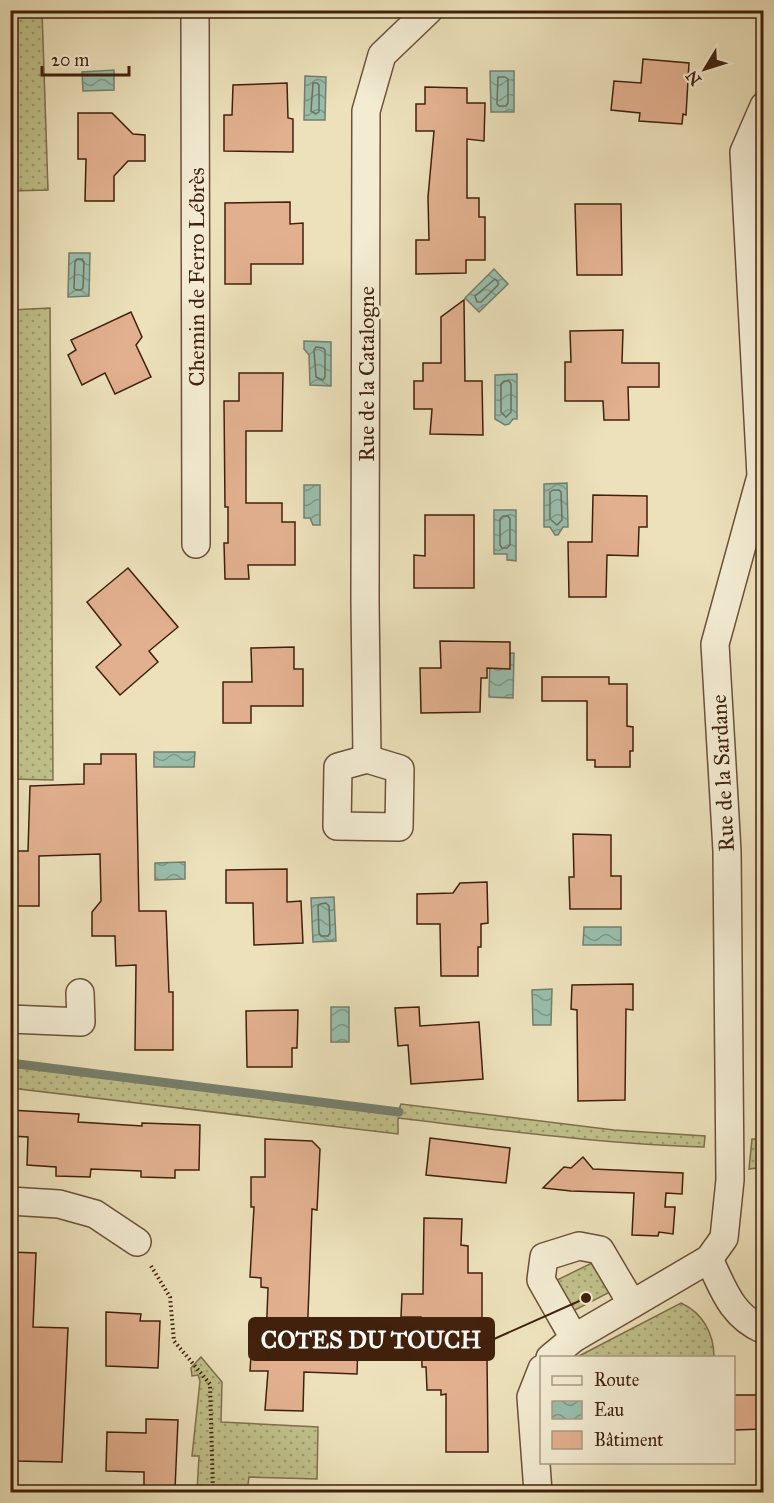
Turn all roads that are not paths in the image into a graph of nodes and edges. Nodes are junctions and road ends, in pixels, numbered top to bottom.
1 (195, 10) edge
2 (429, 10) edge
3 (764, 105) edge
4 (762, 476) edge
5 (196, 544) dead end
6 (367, 759) dead end
7 (80, 993) dead end
8 (10, 1019) edge
9 (10, 1201) edge
10 (137, 1242) road end
11 (709, 1259) junction
12 (632, 1304) junction
13 (764, 1330) edge
14 (574, 1338) junction
15 (552, 1356) edge
16 (540, 1374) edge
17 (538, 1492) edge

1 - 5 street, Chemin de Ferro Lébrès
2 - 6 street, Rue de la Catalogne
3 - 4 street, Rue de la Sardane
4 - 11 street, Rue de la Sardane
7 - 8 street
9 - 10 street
11 - 12 street, Rue de la Sardane
11 - 13 street
12 - 14 street, Rue de la Sardane
12 - 14 street
14 - 15 street, Rue de la Sardane
16 - 17 street

